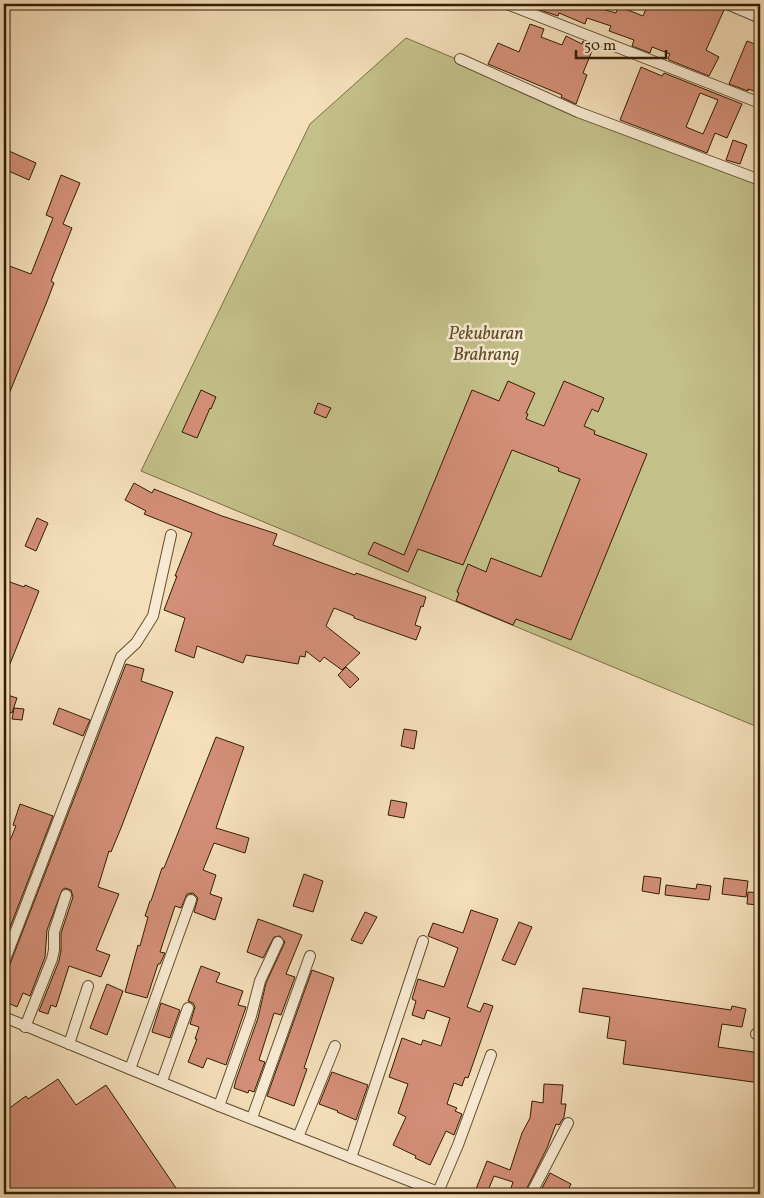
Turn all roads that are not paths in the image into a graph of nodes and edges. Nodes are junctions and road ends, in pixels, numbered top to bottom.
1 (507, 4) edge
2 (727, 4) edge
3 (760, 18) edge
4 (460, 59) dead end
5 (760, 104) edge
6 (760, 180) edge
7 (171, 535) dead end
8 (66, 895) dead end
9 (191, 900) dead end
10 (423, 941) dead end
11 (278, 942) dead end
12 (310, 956) dead end
13 (4, 962) edge
14 (88, 986) dead end
15 (188, 1008) dead end
16 (4, 1017) edge
17 (25, 1026) junction
18 (69, 1044) junction
19 (335, 1046) dead end
20 (491, 1055) dead end
21 (130, 1068) junction
22 (162, 1081) junction
23 (219, 1106) junction
24 (252, 1118) junction
25 (568, 1123) dead end
26 (298, 1137) junction
27 (351, 1158) junction
28 (440, 1193) edge
29 (531, 1194) edge

1 - 5 street
2 - 3 street
4 - 6 street
7 - 13 street
8 - 17 street
9 - 21 street
10 - 27 street
11 - 23 street
12 - 24 street
14 - 18 street
15 - 22 street
16 - 17 street
17 - 18 street
18 - 21 street
19 - 26 street
20 - 28 street
21 - 22 street
22 - 23 street
23 - 24 street
24 - 26 street
25 - 29 street
26 - 27 street
27 - 28 street

